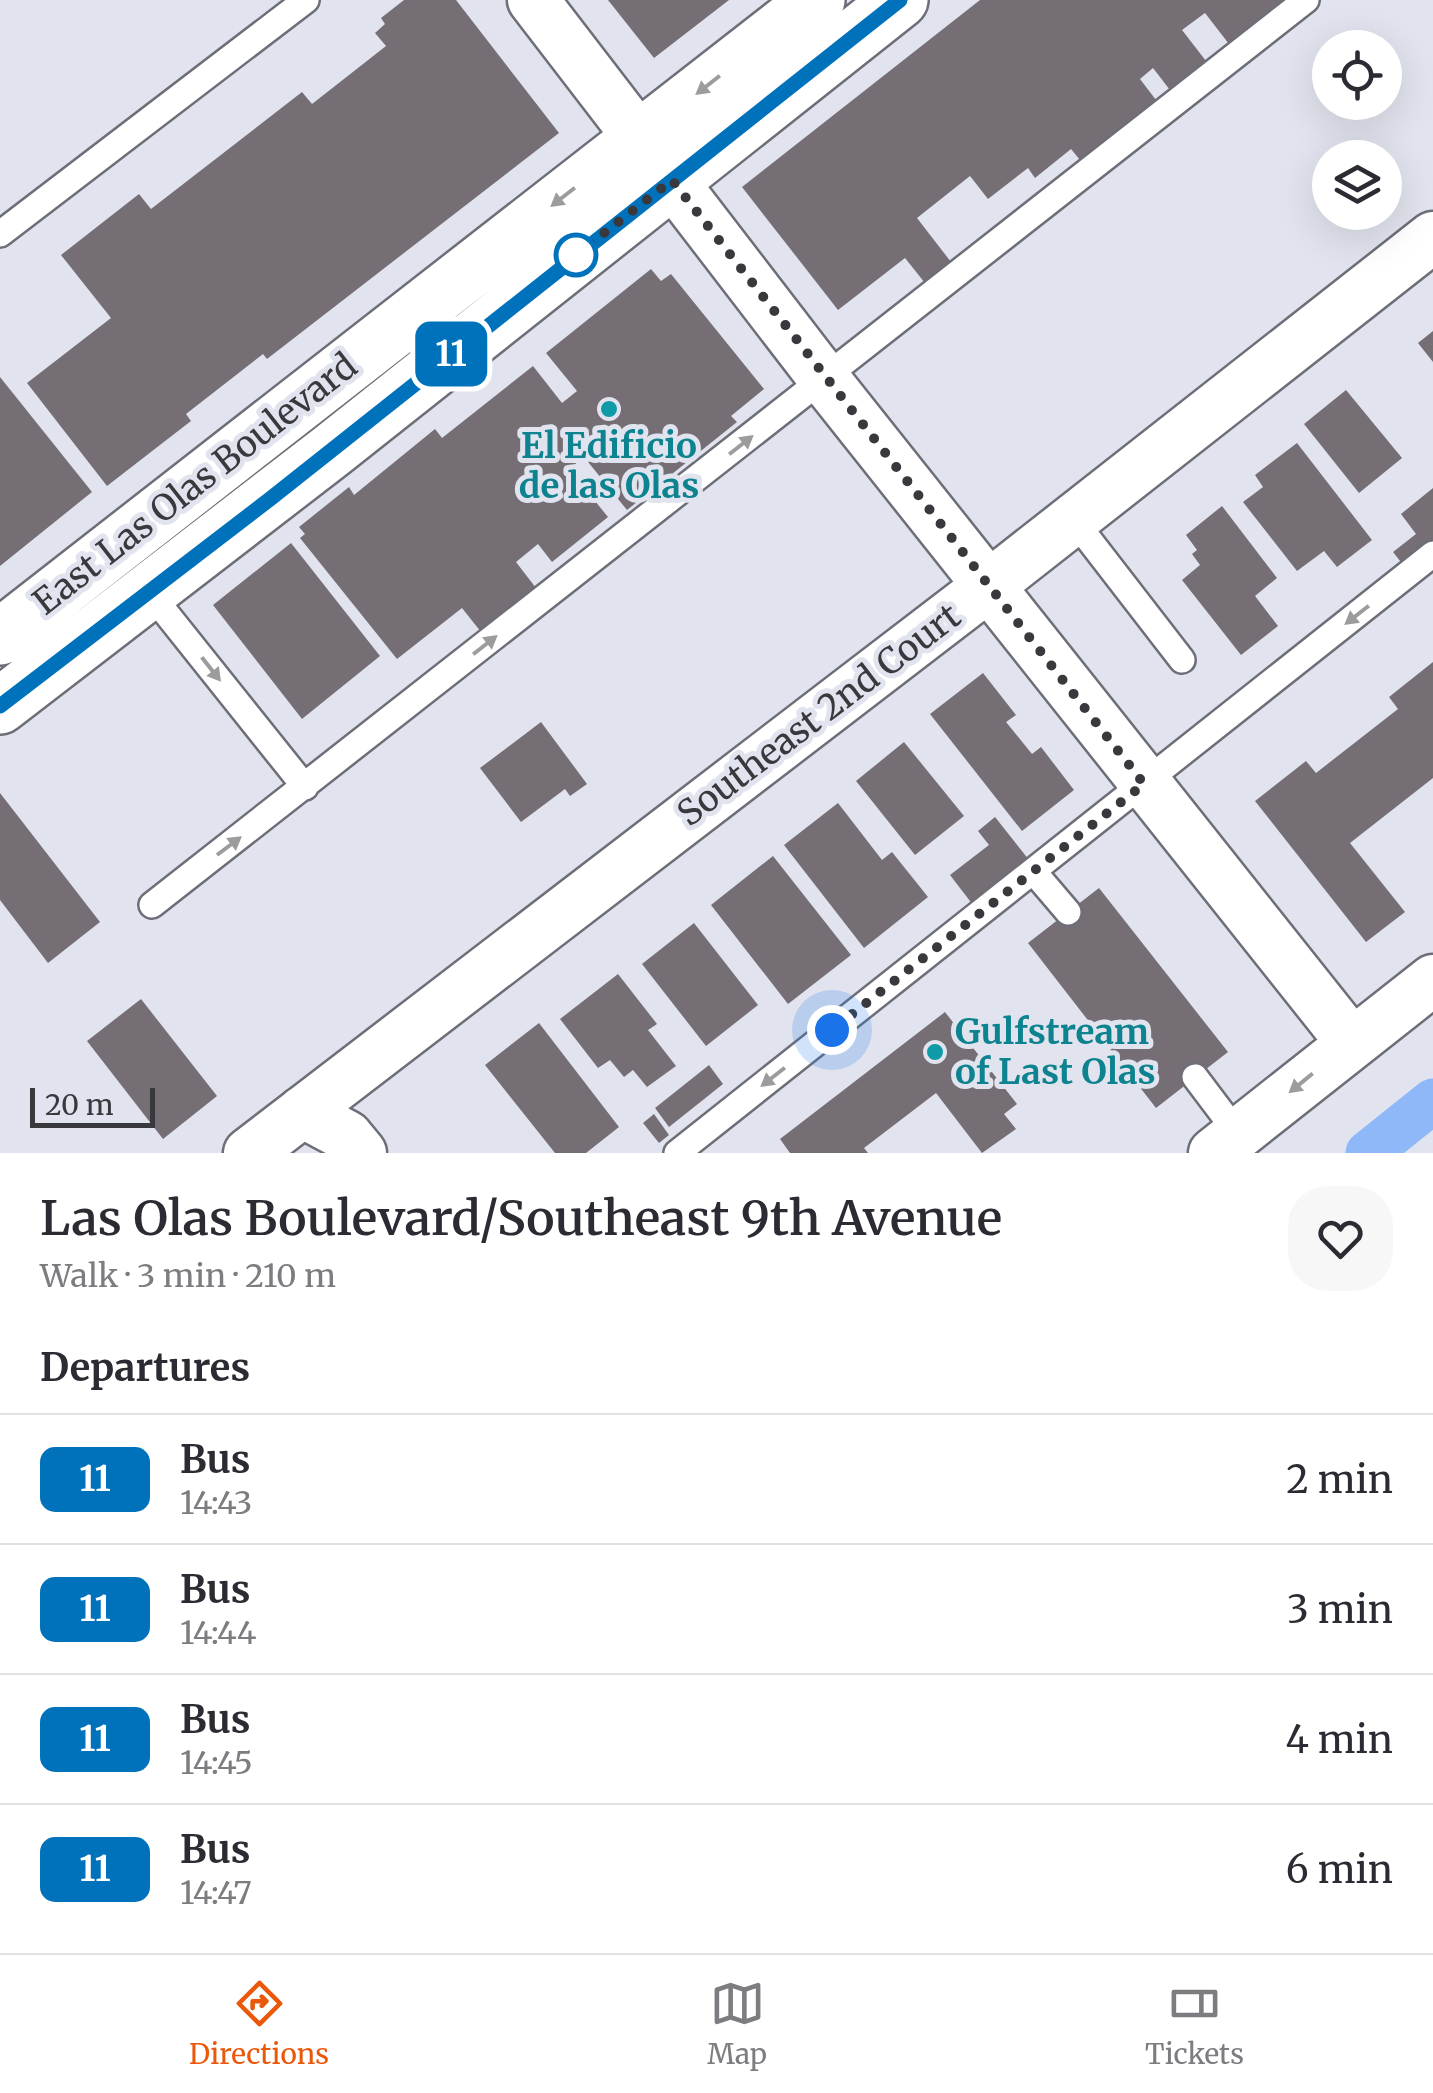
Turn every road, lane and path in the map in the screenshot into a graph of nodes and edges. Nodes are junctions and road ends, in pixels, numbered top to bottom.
1 (306, 0) edge
2 (533, 0) edge
3 (818, 0) edge
4 (900, 0) edge
5 (1306, 0) edge
6 (656, 159) junction
7 (0, 234) edge
8 (1433, 237) edge
9 (825, 380) junction
10 (1074, 520) junction
11 (1433, 554) edge
12 (991, 584) junction
13 (150, 593) junction
14 (0, 636) edge
15 (1182, 660) dead end
16 (0, 706) edge
17 (1144, 784) junction
18 (304, 787) junction
19 (1033, 871) junction
20 (152, 906) dead end
21 (1068, 912) dead end
22 (1433, 980) edge
23 (1352, 1043) junction
24 (1195, 1077) dead end
25 (302, 1112) junction
26 (1226, 1144) edge
27 (249, 1153) edge
28 (361, 1153) edge
29 (677, 1153) edge

1 - 7 lane
2 - 6 street
3 -> 6 main road, East Las Olas Boulevard
4 - 6 main road, East Las Olas Boulevard
5 - 9 lane
6 - 9 street
6 - 13 main road, East Las Olas Boulevard
6 -> 14 main road, East Las Olas Boulevard
8 - 10 street, Southeast 2nd Court
9 - 12 street
18 -> 9 lane
10 - 12 street, Southeast 2nd Court
10 - 15 lane
11 -> 17 lane
12 - 17 street
12 - 25 street, Southeast 2nd Court
13 - 16 main road, East Las Olas Boulevard
13 -> 18 lane
17 - 19 lane
17 - 23 street
20 -> 18 lane
19 - 21 lane
19 -> 29 lane
22 - 23 street
23 -> 26 street
24 - 26 lane
25 - 27 street, Southeast 2nd Court
25 - 28 street

